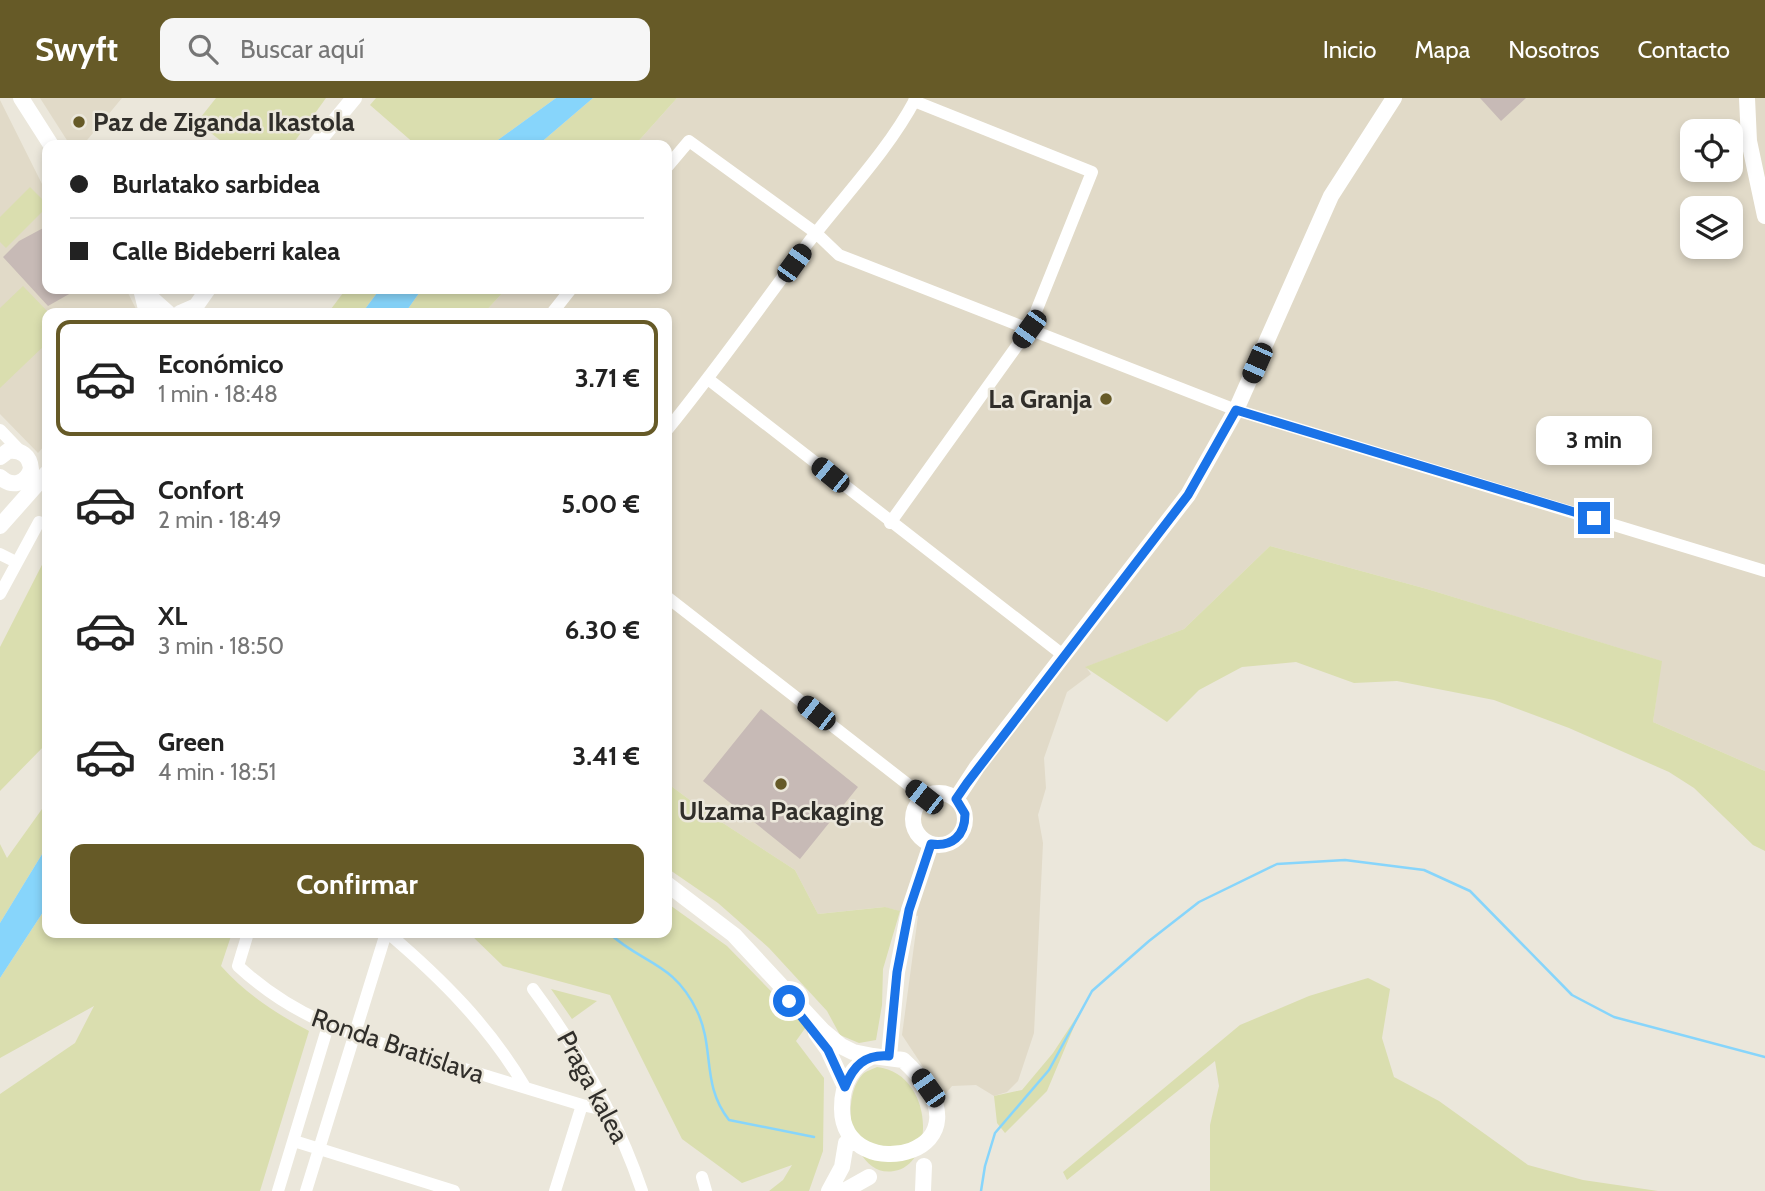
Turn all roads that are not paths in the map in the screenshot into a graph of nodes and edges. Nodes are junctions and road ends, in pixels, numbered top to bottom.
1 (21, 98) edge
2 (354, 98) edge
3 (1394, 98) edge
4 (1747, 98) edge
5 (1755, 98) edge
6 (915, 100) edge
7 (48, 140) edge
8 (319, 140) edge
9 (672, 161) edge
10 (1765, 171) edge
11 (1765, 216) edge
12 (816, 233) junction
13 (147, 294) edge
14 (568, 294) edge
15 (162, 308) edge
16 (556, 308) edge
17 (1029, 329) junction
18 (708, 379) junction
19 (1236, 410) junction
20 (672, 424) edge
21 (0, 430) edge
22 (0, 457) edge
23 (35, 469) edge
24 (0, 477) edge
25 (39, 522) dead end
26 (890, 523) junction
27 (1, 527) edge
28 (0, 554) edge
29 (16, 562) junction
30 (1765, 571) edge
31 (0, 594) edge
32 (672, 601) edge
33 (1063, 655) junction
34 (924, 797) junction
35 (956, 799) junction
36 (931, 844) junction
37 (672, 888) edge
38 (672, 897) edge
39 (246, 938) edge
40 (385, 938) edge
41 (392, 938) edge
42 (533, 989) dead end
43 (328, 1026) junction
44 (353, 1035) junction
45 (881, 1056) junction
46 (525, 1087) junction
47 (845, 1087) junction
48 (582, 1105) junction
49 (609, 1111) junction
50 (846, 1140) junction
51 (294, 1142) junction
52 (319, 1150) junction
53 (924, 1166) junction
54 (702, 1177) dead end
55 (906, 1179) dead end
56 (278, 1191) edge
57 (306, 1191) edge
58 (454, 1191) edge
59 (555, 1191) edge
60 (642, 1191) edge
61 (706, 1191) edge
62 (829, 1191) edge
63 (844, 1191) edge
64 (923, 1191) edge

1 - 7 main road
2 - 8 main road
3 - 19 main road
4 - 11 main road
5 - 10 main road
6 - 12 street
6 - 17 street
9 - 12 street
12 - 17 street
12 - 18 street
13 - 15 main road
14 - 16 street
17 - 19 street
17 - 26 street
18 - 20 street
18 - 26 street
19 - 30 street
19 - 33 main road
21 - 23 street
22 - 23 main road
23 - 24 main road
23 - 27 main road
25 - 29 street
26 - 33 street
28 - 29 street
29 - 31 street
32 - 34 street
33 - 35 main road
34 - 35 main road
34 - 36 main road
35 - 36 main road
36 - 45 main road
37 - 45 main road
38 - 47 main road
39 - 43 street, Ronda Bratislava
40 - 44 street
41 - 46 street, Ronda Bratislava
42 - 49 street, Praga kalea
43 - 44 street, Ronda Bratislava
43 - 51 street
44 - 46 street, Ronda Bratislava
44 - 52 street
45 - 47 main road
45 - 53 main road
46 - 48 street, Ronda Bratislava
47 - 50 main road
48 - 49 street, Ronda Bratislava
48 - 59 street
49 - 60 street, Praga kalea
50 - 62 main road
50 - 63 main road
51 - 52 street
51 - 56 street
52 - 57 street
52 - 58 street
53 - 55 main road
53 - 64 main road
54 - 61 street

